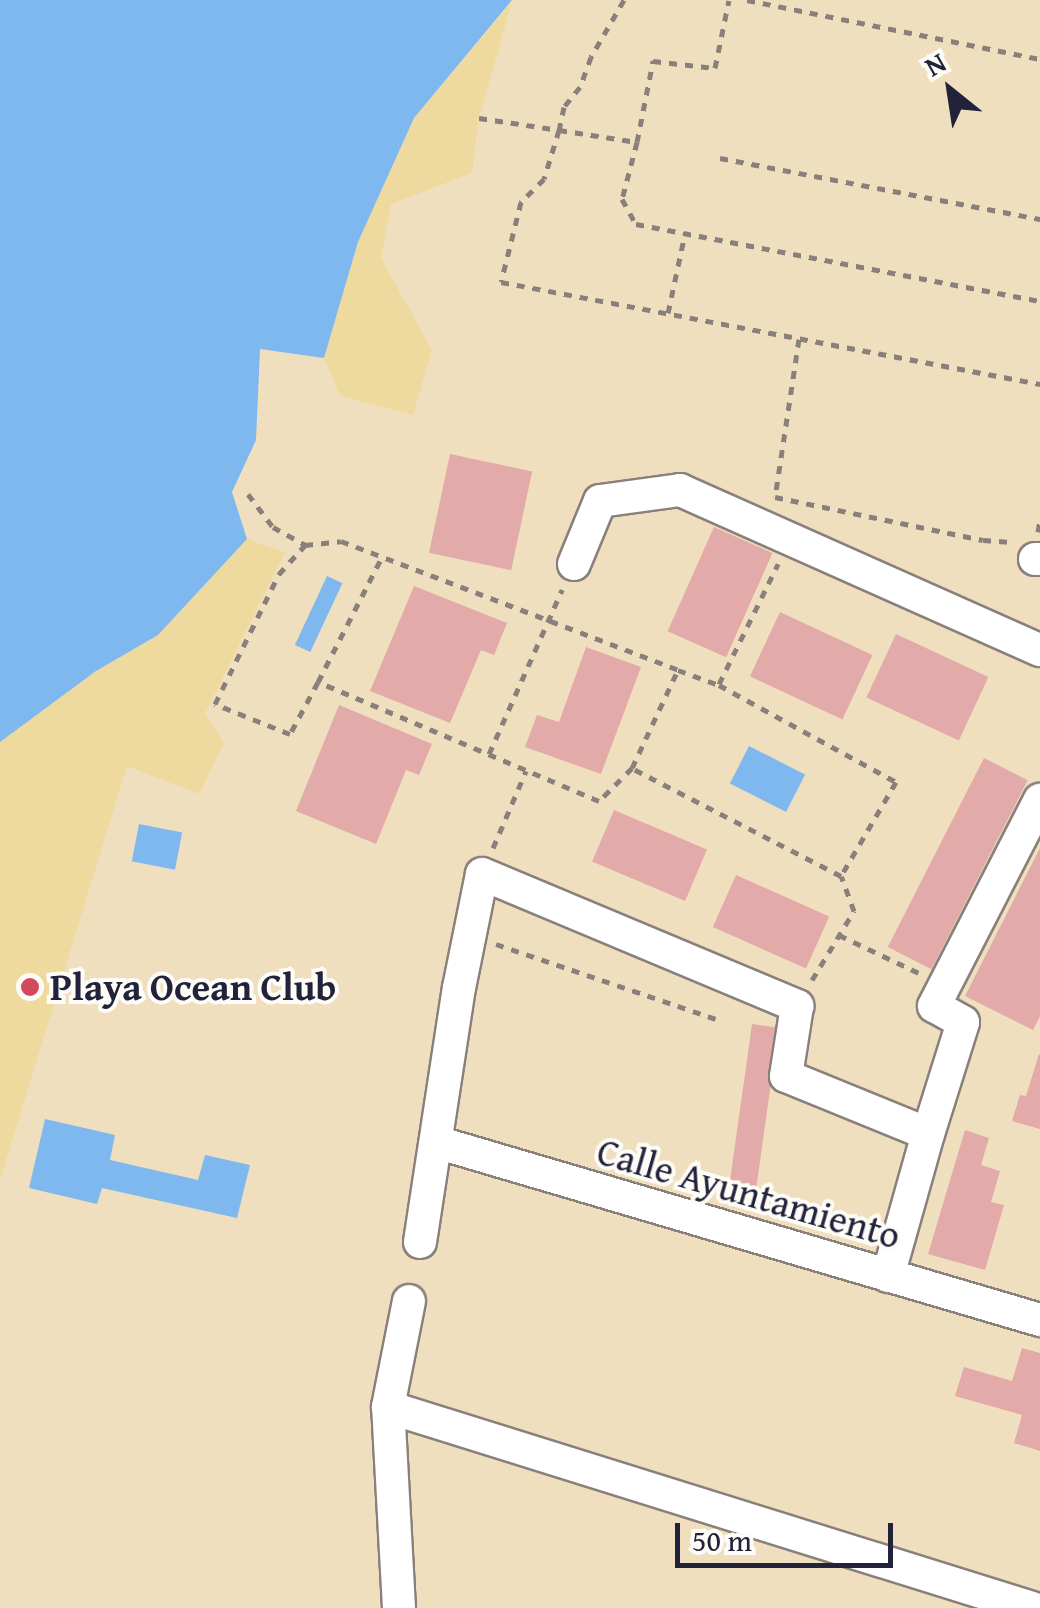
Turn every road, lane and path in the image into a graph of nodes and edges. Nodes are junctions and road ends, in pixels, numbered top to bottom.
1 (729, 0) edge
2 (747, 0) edge
3 (621, 1) edge
4 (1040, 59) edge
5 (479, 118) dead end
6 (559, 130) junction
7 (637, 142) junction
8 (720, 158) dead end
9 (1040, 220) edge
10 (685, 234) junction
11 (1040, 301) edge
12 (668, 314) junction
13 (799, 338) junction
14 (1040, 384) edge
15 (248, 494) dead end
16 (790, 539) junction
17 (305, 545) junction
18 (1031, 554) edge
19 (382, 557) junction
20 (574, 564) joint
21 (548, 621) junction
22 (1040, 650) edge
23 (678, 670) junction
24 (318, 682) junction
25 (719, 684) junction
26 (489, 754) junction
27 (632, 768) junction
28 (526, 770) junction
29 (1040, 800) edge
30 (482, 874) junction
31 (841, 876) junction
32 (470, 935) junction
33 (839, 935) junction
34 (945, 985) junction
35 (797, 1006) junction
36 (716, 1019) dead end
37 (928, 1134) junction
38 (436, 1142) junction
39 (420, 1242) dead end
40 (888, 1276) junction
41 (409, 1301) dead end
42 (1040, 1320) edge
43 (388, 1407) junction
44 (399, 1608) edge
45 (1037, 1608) edge

1 - 7 path
2 - 4 path
3 - 6 path
5 - 6 path
6 - 7 path
6 - 12 path
7 - 10 path
8 - 9 path
10 - 11 path
10 - 12 path
12 - 13 path
13 - 14 path
13 - 18 path
15 - 17 path
16 - 20 street
16 - 22 street
16 - 25 path
17 - 19 path
17 - 24 path
19 - 21 path
19 - 24 path
20 - 21 path
21 - 23 path
21 - 26 path
23 - 25 path
23 - 27 path
24 - 26 path
25 - 31 path
26 - 28 path
27 - 28 path
27 - 31 path
28 - 30 path
29 - 34 street
30 - 32 street
30 - 35 street
31 - 33 path
32 - 36 path
32 - 38 street
33 - 34 path
33 - 35 path
34 - 37 street
35 - 37 street
37 - 40 street
38 - 39 street
38 - 40 street, Calle Ayuntamiento
40 - 42 street, Calle Ayuntamiento
41 - 43 street
43 - 44 street
43 - 45 street

